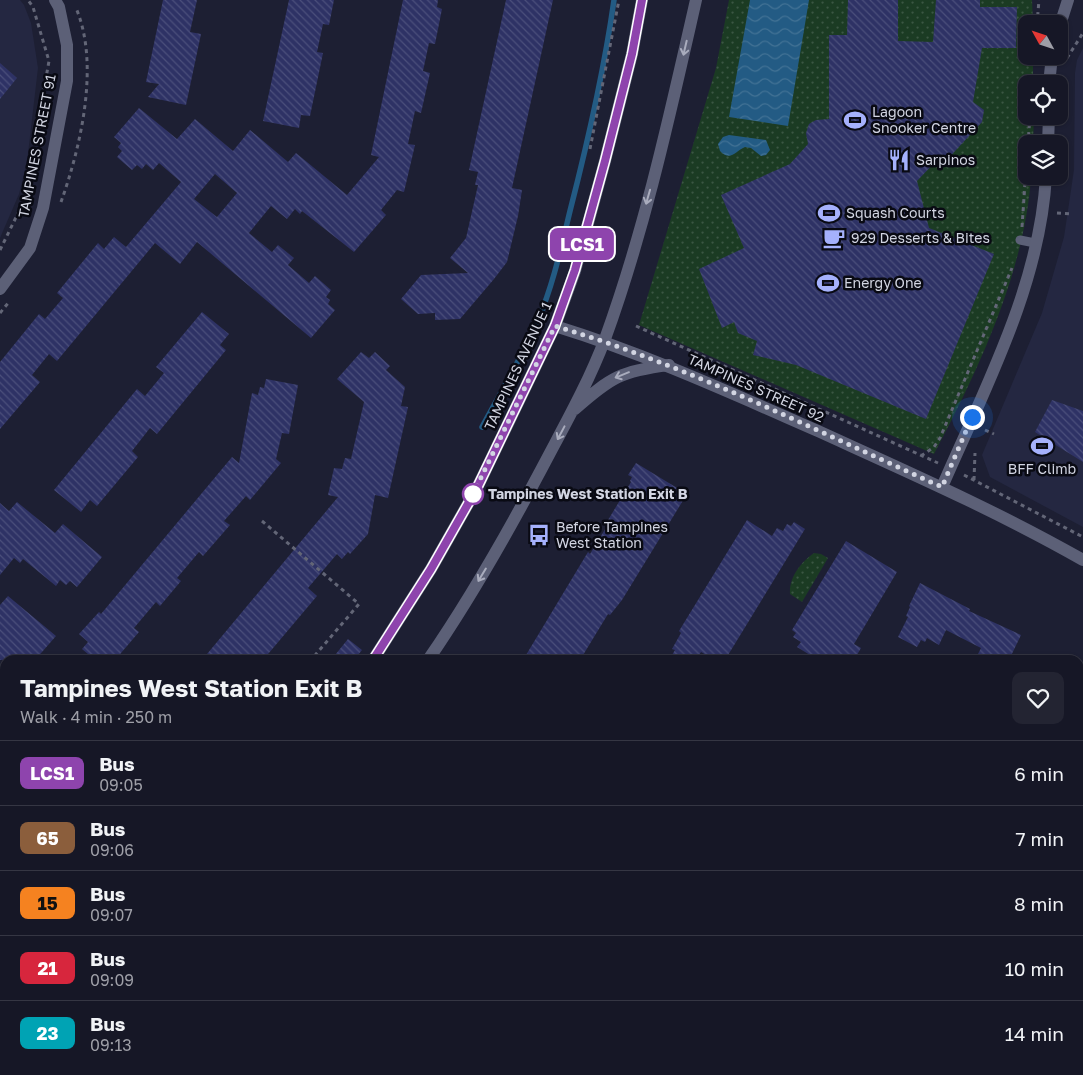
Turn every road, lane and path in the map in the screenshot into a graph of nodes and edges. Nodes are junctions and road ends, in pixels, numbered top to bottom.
1 (28, 0) edge
2 (55, 0) edge
3 (619, 0) edge
4 (642, 0) edge
5 (696, 0) edge
6 (1039, 0) edge
7 (1068, 0) edge
8 (1038, 15) edge
9 (1063, 15) edge
10 (589, 156) dead end
11 (1025, 185) edge
12 (1046, 185) edge
13 (1058, 213) dead end
14 (1071, 214) dead end
15 (1027, 241) junction
16 (0, 250) edge
17 (1013, 267) dead end
18 (0, 289) edge
19 (555, 326) junction
20 (636, 326) dead end
21 (604, 341) junction
22 (670, 366) junction
23 (572, 412) junction
24 (985, 430) dead end
25 (994, 434) dead end
26 (921, 456) junction
27 (950, 468) junction
28 (942, 487) junction
29 (262, 520) dead end
30 (1083, 537) edge
31 (1083, 560) edge
32 (315, 655) edge
33 (376, 655) edge
34 (431, 655) edge

1 - 16 path
2 - 18 main road, TAMPINES STREET 91
3 - 10 path
4 - 19 main road, TAMPINES AVENUE 1
5 -> 21 main road
6 - 8 path
7 - 9 main road
11 - 15 path
12 - 15 main road
13 - 14 path
15 - 27 main road
17 - 26 path
19 - 21 main road, TAMPINES STREET 92
19 - 33 main road, TAMPINES AVENUE 1
20 - 26 path
21 - 22 main road, TAMPINES STREET 92
21 - 23 main road
22 -> 23 main road
22 - 28 main road, TAMPINES STREET 92
23 -> 34 main road
24 - 25 path
26 - 27 path
27 - 28 main road
27 - 30 path
28 - 31 main road, TAMPINES STREET 92
29 - 32 path

